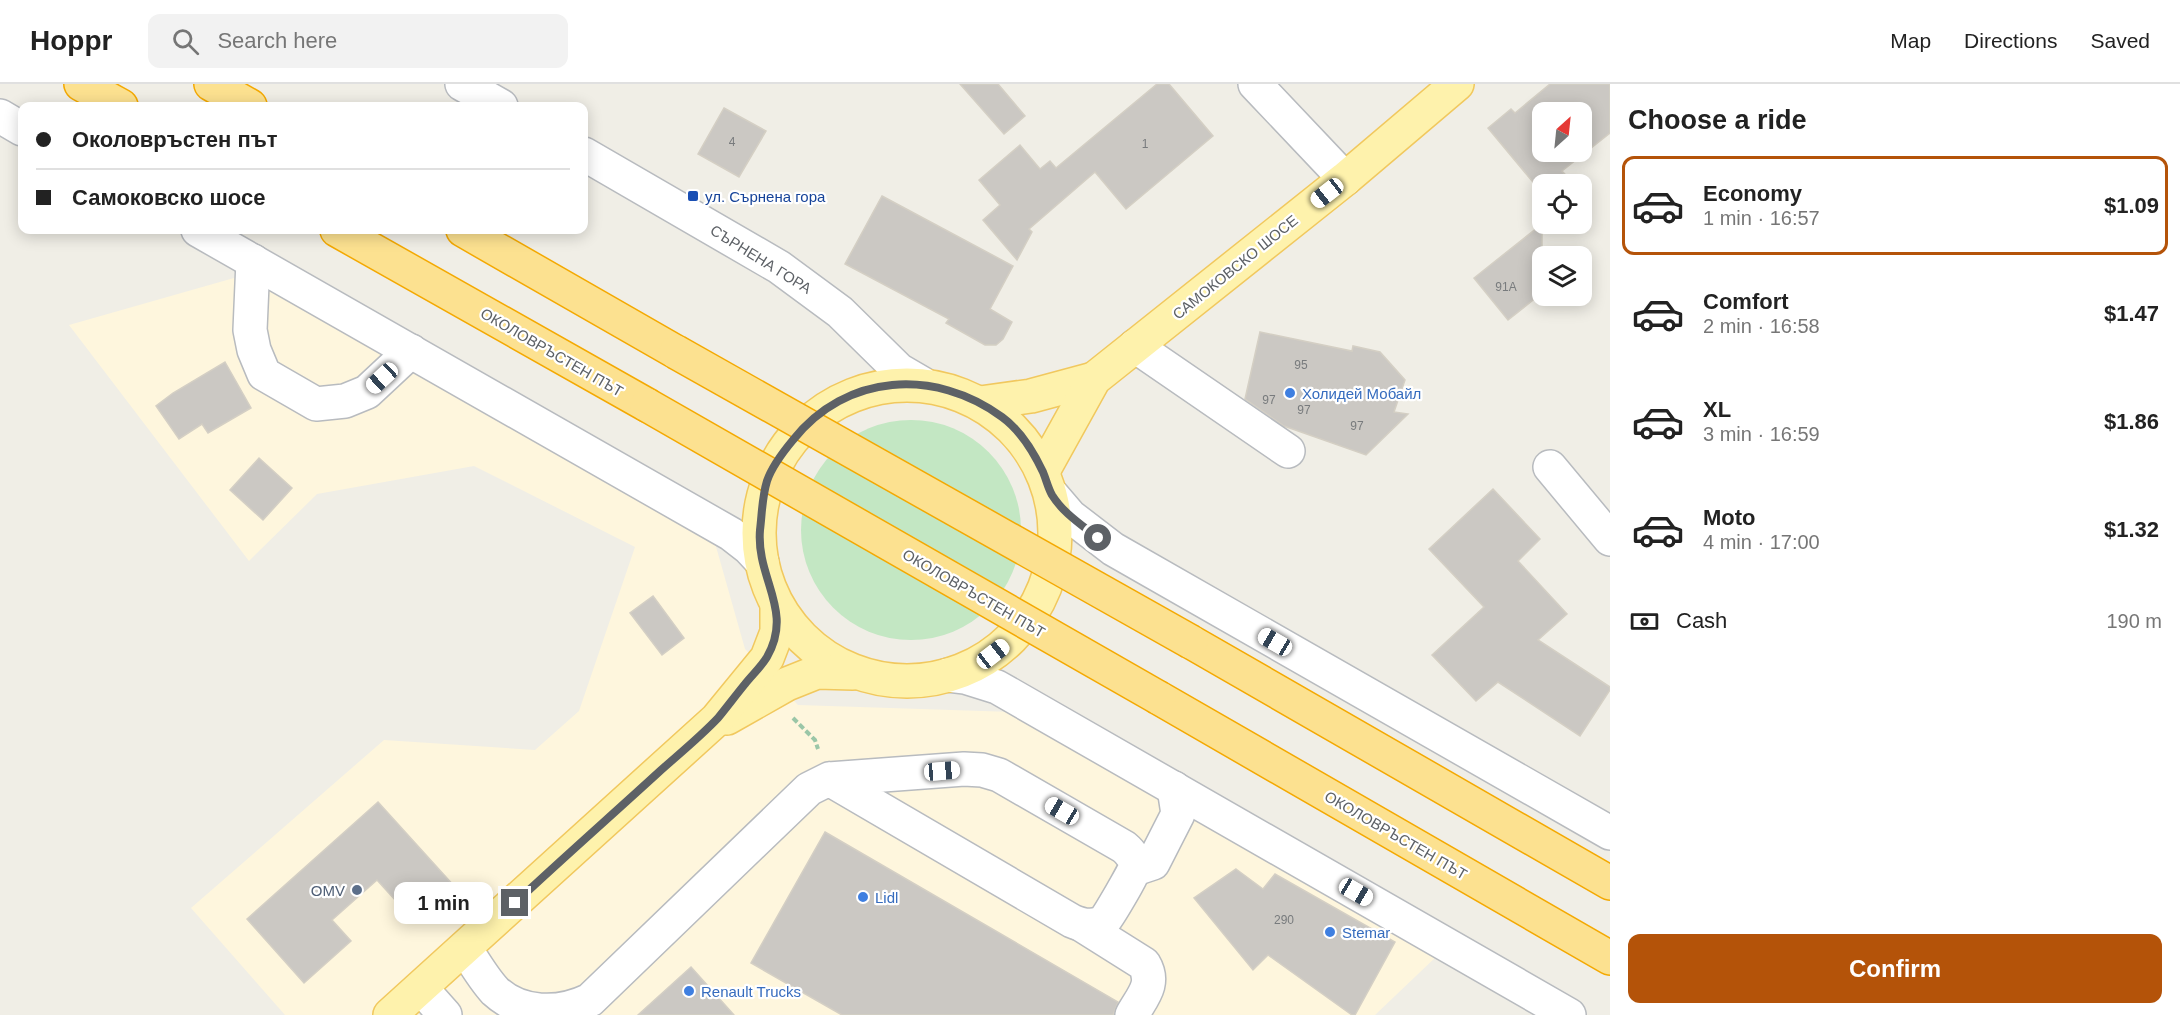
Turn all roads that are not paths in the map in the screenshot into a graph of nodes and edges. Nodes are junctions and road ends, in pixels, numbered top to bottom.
1 (81, 84) edge
2 (211, 84) edge
3 (462, 84) edge
4 (1255, 84) edge
5 (1457, 84) edge
6 (114, 102) edge
7 (243, 102) edge
8 (494, 102) edge
9 (0, 116) edge
10 (18, 127) edge
11 (588, 156) edge
12 (1345, 179) junction
13 (205, 234) edge
14 (345, 234) edge
15 (470, 234) edge
16 (253, 261) junction
17 (1135, 346) junction
18 (411, 351) junction
19 (1094, 379) junction
20 (923, 384) junction
21 (980, 403) junction
22 (1288, 451) dead end
23 (1550, 467) dead end
24 (1047, 483) junction
25 (1610, 539) edge
26 (762, 562) junction
27 (777, 605) junction
28 (855, 673) junction
29 (948, 675) junction
30 (695, 740) junction
31 (829, 779) junction
32 (1174, 788) junction
33 (1610, 833) edge
34 (1135, 869) junction
35 (1610, 883) edge
36 (1082, 925) junction
37 (465, 948) junction
38 (1610, 958) edge
39 (421, 987) junction
40 (390, 1015) edge
41 (445, 1015) edge
42 (1132, 1015) edge
43 (1569, 1015) edge

1 - 6 highway
2 - 7 highway
3 - 8 street
4 - 12 street
5 - 12 main road, САМОКОВСКО ШОСЕ
9 - 10 street
11 - 20 street, СЪРНЕНА ГОРА
12 - 17 main road, САМОКОВСКО ШОСЕ
13 - 16 street
14 - 38 highway, ОКОЛОВРЪСТЕН ПЪТ, bridge
15 - 35 highway, bridge
16 - 18 street
16 - 18 street
17 - 19 main road, САМОКОВСКО ШОСЕ
17 - 22 street
18 - 26 street
19 - 21 main road, САМОКОВСКО ШОСЕ
19 - 24 main road, САМОКОВСКО ШОСЕ
20 - 21 main road
20 - 26 main road
21 - 24 main road
23 - 25 street
24 - 29 main road
24 - 33 street
26 - 27 main road
27 - 28 main road
27 - 30 main road
28 - 29 main road
28 - 30 main road
29 - 32 street
30 - 37 main road
31 - 34 street
31 - 36 street
31 - 37 street
32 - 34 street
32 - 43 street
34 - 36 street
36 - 42 street
37 - 39 main road
39 - 40 main road
39 - 41 street

